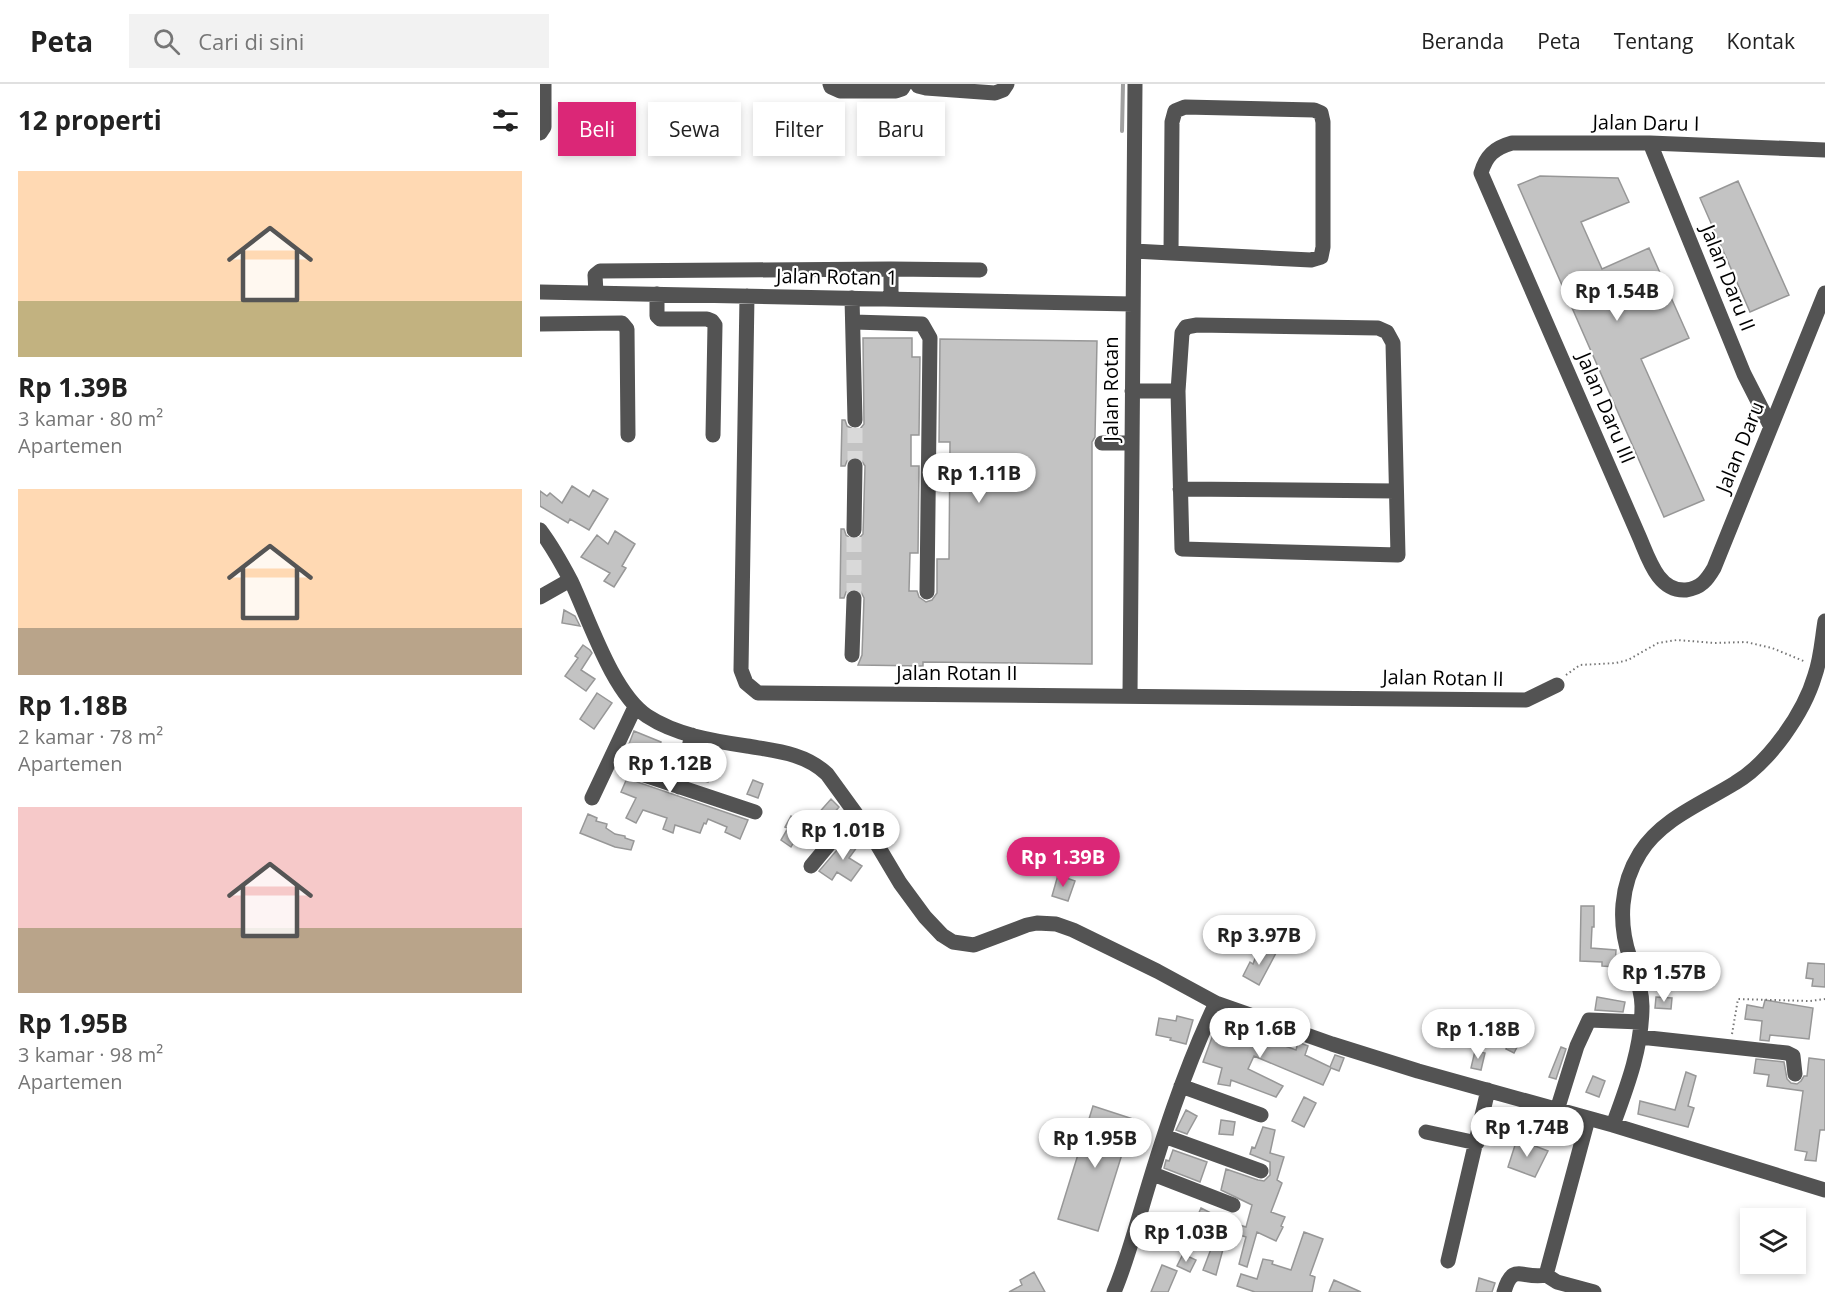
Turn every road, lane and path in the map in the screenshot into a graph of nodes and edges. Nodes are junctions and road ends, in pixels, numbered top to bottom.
1 (544, 84) edge
2 (830, 84) edge
3 (905, 84) edge
4 (918, 84) edge
5 (1007, 84) edge
6 (1135, 84) edge
7 (540, 133) edge
8 (1650, 143) junction
9 (1825, 150) edge
10 (1481, 173) joint
11 (1134, 251) junction
12 (1171, 253) junction
13 (891, 269) junction
14 (980, 270) dead end
15 (540, 292) edge
16 (596, 293) junction
17 (1825, 293) edge
18 (657, 294) junction
19 (747, 296) junction
20 (852, 298) junction
21 (891, 299) junction
22 (1133, 304) junction
23 (853, 322) junction
24 (540, 324) edge
25 (1132, 391) junction
26 (1178, 391) junction
27 (855, 420) tunnel mouth
28 (1771, 427) junction
29 (627, 435) dead end
30 (713, 435) dead end
31 (1102, 443) dead end
32 (1132, 443) junction
33 (855, 466) tunnel mouth
34 (1180, 489) junction
35 (1396, 491) junction
36 (854, 530) tunnel mouth
37 (540, 531) edge
38 (570, 580) junction
39 (1672, 589) joint
40 (927, 591) dead end
41 (540, 597) edge
42 (854, 598) tunnel mouth
43 (1825, 621) edge
44 (852, 655) dead end
45 (1816, 672) junction
46 (1557, 685) joint
47 (1130, 695) junction
48 (635, 707) junction
49 (692, 735) junction
50 (644, 775) dead end
51 (679, 787) junction
52 (592, 798) dead end
53 (754, 812) dead end
54 (855, 813) junction
55 (811, 866) dead end
56 (1825, 999) edge
57 (1216, 1003) junction
58 (1641, 1030) junction
59 (1731, 1046) junction
60 (1796, 1074) dead end
61 (1181, 1086) junction
62 (1488, 1090) junction
63 (1557, 1110) junction
64 (1261, 1115) dead end
65 (1588, 1119) junction
66 (1613, 1125) junction
67 (1426, 1132) dead end
68 (1164, 1136) junction
69 (1477, 1143) junction
70 (1261, 1171) dead end
71 (1153, 1174) junction
72 (1825, 1190) edge
73 (1233, 1205) dead end
74 (1448, 1261) dead end
75 (1538, 1281) edge
76 (1114, 1292) edge
77 (1504, 1292) edge
78 (1594, 1292) edge

1 - 7 street
2 - 3 street
4 - 5 street
6 - 11 street, Jalan Rotan
8 - 9 street, Jalan Daru I
8 - 10 street, Jalan Daru I
8 - 28 street, Jalan Daru II
10 - 39 street, Jalan Daru III
11 - 12 street
11 - 22 street, Jalan Rotan
12 - 12 street
13 - 14 street
13 - 16 street
13 - 21 street
15 - 16 street, Jalan Rotan 1
16 - 18 street, Jalan Rotan 1
17 - 28 street, Jalan Daru
18 - 19 street, Jalan Rotan 1
18 - 30 street
19 - 20 street, Jalan Rotan 1
19 - 47 street, Jalan Rotan II
20 - 21 street, Jalan Rotan 1
20 - 23 street
21 - 22 street, Jalan Rotan 1
22 - 25 street, Jalan Rotan
23 - 27 street
23 - 40 street
24 - 29 street
25 - 26 street
25 - 32 street, Jalan Rotan
26 - 34 street
26 - 35 street
28 - 39 street, Jalan Daru
31 - 32 street
32 - 47 street, Jalan Rotan
33 - 36 street
34 - 35 street
34 - 35 street
37 - 38 street
38 - 41 street
38 - 48 street
42 - 44 street
43 - 45 street
45 - 46 path
45 - 58 street
46 - 47 street, Jalan Rotan II
48 - 49 street
48 - 52 street
49 - 51 street
49 - 54 street
50 - 51 street
51 - 53 street
54 - 55 street
54 - 57 street
56 - 59 path
57 - 61 street
57 - 62 street
58 - 59 street
58 - 63 street
58 - 66 street
59 - 60 street
61 - 64 street
61 - 68 street
62 - 63 street
62 - 69 street
63 - 65 street
65 - 66 street
65 - 75 street
66 - 72 street
67 - 69 street
68 - 70 street
68 - 71 street
69 - 74 street
71 - 73 street
71 - 76 street
75 - 77 street
75 - 78 street

